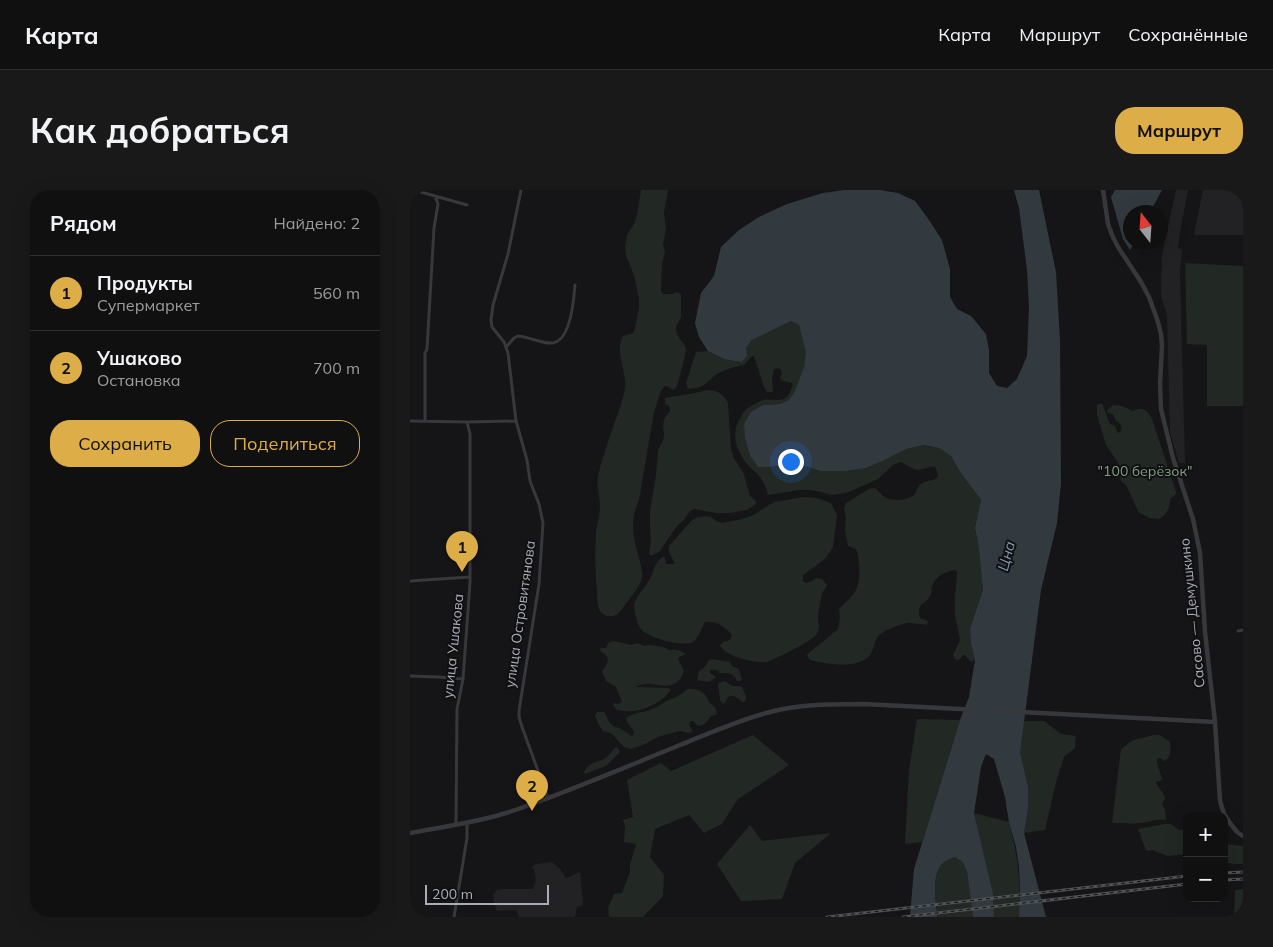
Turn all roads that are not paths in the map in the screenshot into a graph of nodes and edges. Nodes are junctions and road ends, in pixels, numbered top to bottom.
1 (414, 190) edge
2 (521, 190) edge
3 (1103, 190) edge
4 (435, 196) junction
5 (467, 205) dead end
6 (575, 285) dead end
7 (506, 347) junction
8 (425, 420) junction
9 (410, 421) edge
10 (516, 421) junction
11 (467, 422) junction
12 (470, 578) junction
13 (410, 581) edge
14 (1243, 630) edge
15 (1238, 631) dead end
16 (410, 676) edge
17 (463, 679) junction
18 (1214, 722) junction
19 (548, 798) junction
20 (467, 822) junction
21 (456, 824) junction
22 (410, 833) edge
23 (1243, 836) edge
24 (454, 917) edge

1 - 4 street
2 - 7 street, улица Островитянова
3 - 18 street, Сасово — Демушкино
4 - 5 street
4 - 8 street
6 - 7 street
7 - 10 street, улица Островитянова
8 - 9 street
8 - 11 street
10 - 11 street
10 - 19 street, улица Островитянова
11 - 12 street, улица Ушакова
12 - 13 street
12 - 17 street, улица Ушакова
14 - 15 street
16 - 17 street
17 - 21 street, улица Ушакова
18 - 19 street
18 - 23 street, Сасово — Демушкино
19 - 20 street
20 - 21 street
20 - 24 street
21 - 22 street

